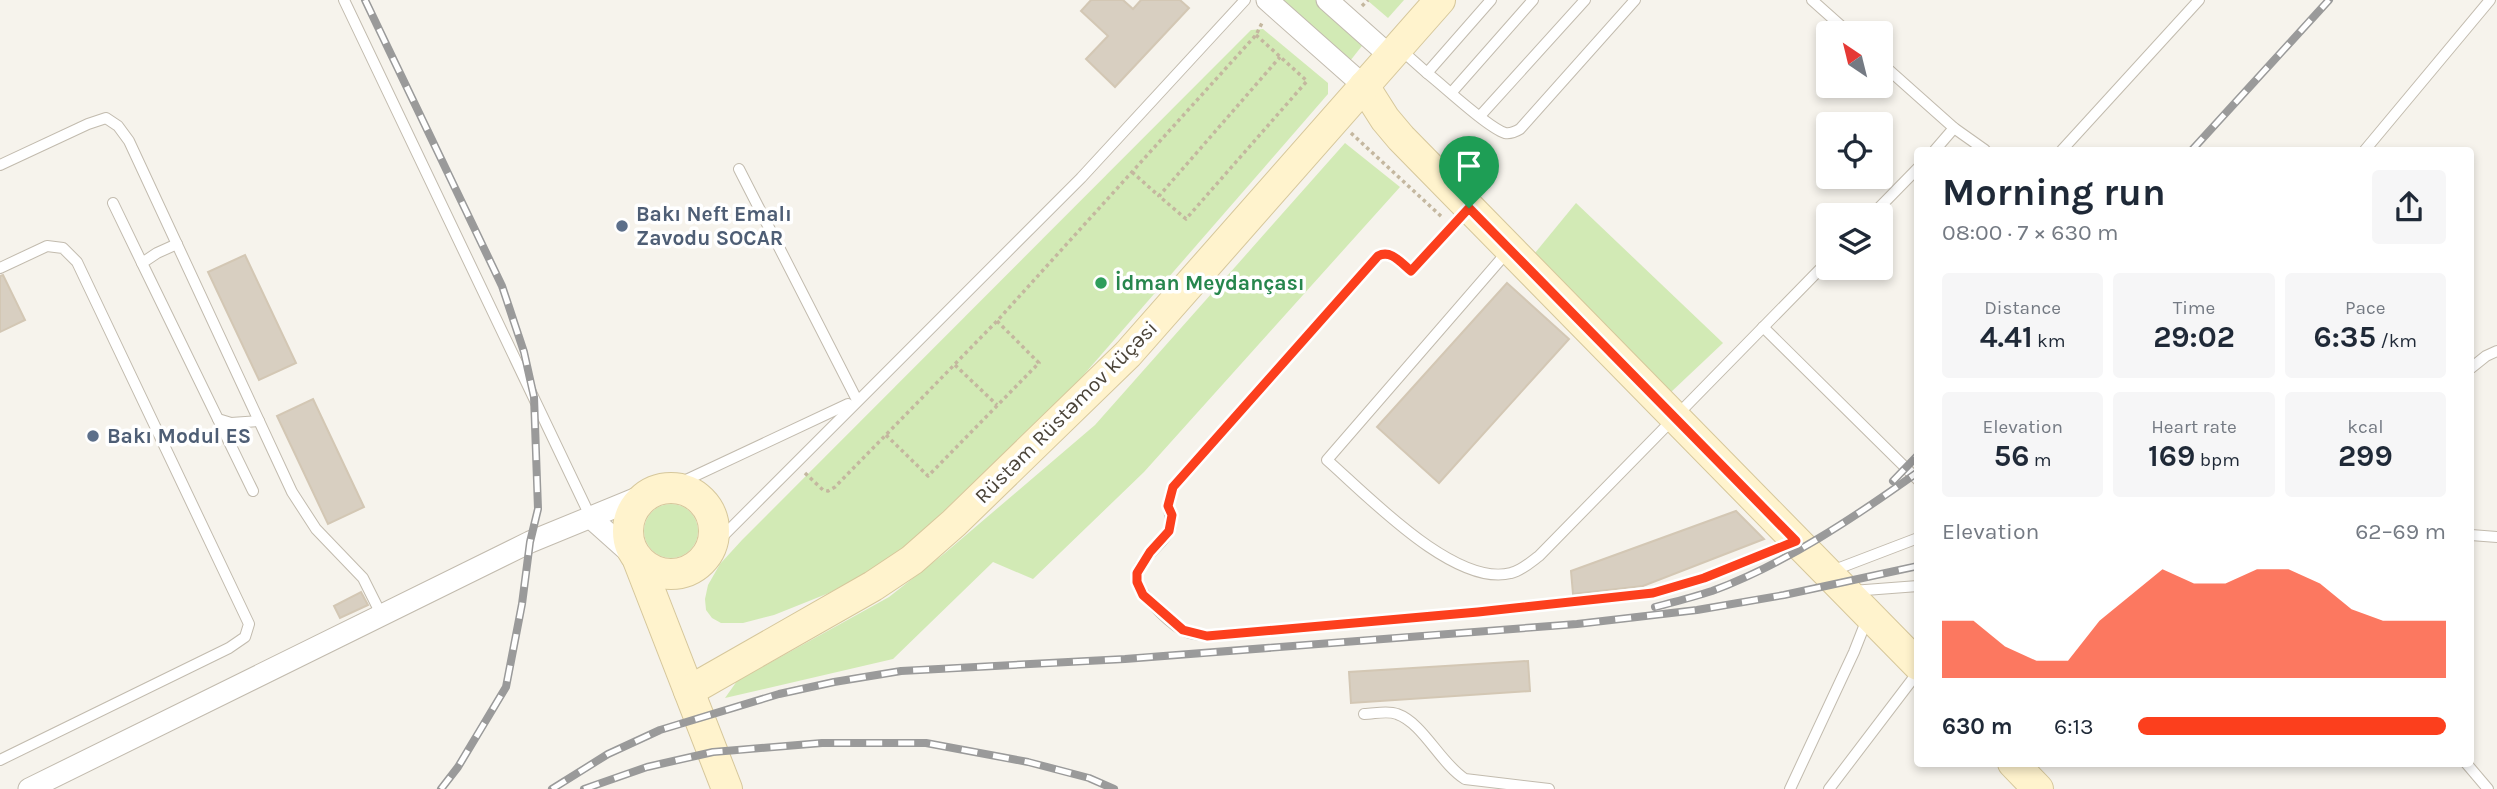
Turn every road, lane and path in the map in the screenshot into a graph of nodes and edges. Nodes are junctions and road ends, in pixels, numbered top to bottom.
1 (344, 0) edge
2 (1245, 0) edge
3 (1267, 0) edge
4 (1327, 0) edge
5 (1368, 0) edge
6 (1440, 0) edge
7 (1491, 0) edge
8 (1533, 0) edge
9 (1585, 0) edge
10 (1635, 0) edge
11 (1812, 0) edge
12 (2199, 0) edge
13 (2490, 0) edge
14 (1362, 6) dead end
15 (1836, 21) edge
16 (1272, 31) dead end
17 (1256, 35) junction
18 (1394, 52) junction
19 (1280, 57) junction
20 (1427, 74) junction
21 (1894, 75) edge
22 (1364, 86) junction
23 (1452, 92) junction
24 (1480, 116) junction
25 (1954, 128) junction
26 (1344, 138) dead end
27 (1938, 147) edge
28 (1982, 147) edge
29 (2065, 147) edge
30 (2368, 147) edge
31 (0, 165) edge
32 (739, 169) dead end
33 (1132, 172) junction
34 (1914, 172) edge
35 (1159, 196) junction
36 (113, 203) dead end
37 (1884, 203) edge
38 (1461, 217) junction
39 (177, 244) junction
40 (1510, 249) junction
41 (142, 263) junction
42 (0, 268) edge
43 (1816, 273) edge
44 (996, 321) junction
45 (1763, 327) junction
46 (2497, 351) edge
47 (955, 365) junction
48 (2474, 366) edge
49 (857, 400) junction
50 (997, 405) junction
51 (1675, 418) junction
52 (218, 419) junction
53 (259, 421) junction
54 (886, 435) junction
55 (794, 463) junction
56 (1914, 476) edge
57 (661, 490) junction
58 (253, 491) dead end
59 (591, 518) junction
60 (2474, 535) edge
61 (2497, 537) edge
62 (1914, 540) edge
63 (1796, 541) junction
64 (711, 548) junction
65 (639, 560) junction
66 (1836, 582) junction
67 (1914, 586) edge
68 (382, 614) junction
69 (1869, 615) junction
70 (1914, 661) edge
71 (1914, 677) edge
72 (689, 691) junction
73 (1364, 714) dead end
74 (0, 761) edge
75 (2017, 767) edge
76 (2469, 767) edge
77 (29, 789) edge
78 (727, 789) edge
79 (1549, 789) edge
80 (1790, 789) edge
81 (1829, 789) edge
82 (2038, 789) edge
83 (2488, 789) edge

1 - 59 lane
2 - 49 lane
3 - 22 street
4 - 18 street
5 - 14 path
6 - 18 street, Rüstəm Rüstəmov küçəsi
7 - 20 lane
8 - 23 lane
9 - 24 lane
10 - 24 lane
11 - 15 lane
12 - 29 lane
13 - 30 lane
16 - 17 path
17 - 19 path
17 - 33 path
18 - 20 lane
18 - 22 street, Rüstəm Rüstəmov küçəsi
19 - 35 path
19 - 35 path
20 - 23 lane
21 - 25 lane
22 - 38 street
22 - 72 street, Rüstəm Rüstəmov küçəsi
23 - 24 lane
25 - 27 lane
25 - 28 lane
26 - 38 path
31 - 39 lane
32 - 49 lane
33 - 35 path
33 - 44 path
34 - 37 lane
36 - 41 lane
38 - 40 street
38 - 63 lane
39 - 41 lane
39 - 53 lane
40 - 51 street
40 - 51 lane
41 - 52 lane
42 - 74 lane
43 - 45 lane
44 - 47 path
44 - 50 path
45 - 51 lane
45 - 56 lane
46 - 48 lane
47 - 50 path
47 - 54 path
49 - 55 lane
49 - 57 lane
50 - 54 path
51 - 63 street
52 - 53 lane
52 - 58 lane
53 - 68 lane
54 - 55 path
55 - 64 lane
57 - 59 street
57 - 64 street
57 - 65 street
59 - 65 street
59 - 68 street
60 - 61 lane
62 - 66 lane
63 - 66 street
64 - 65 street
65 - 72 street
66 - 67 lane
66 - 69 street
68 - 77 street
69 - 70 street
69 - 80 lane
71 - 81 lane
72 - 78 street
73 - 79 lane
75 - 82 street
76 - 83 lane

